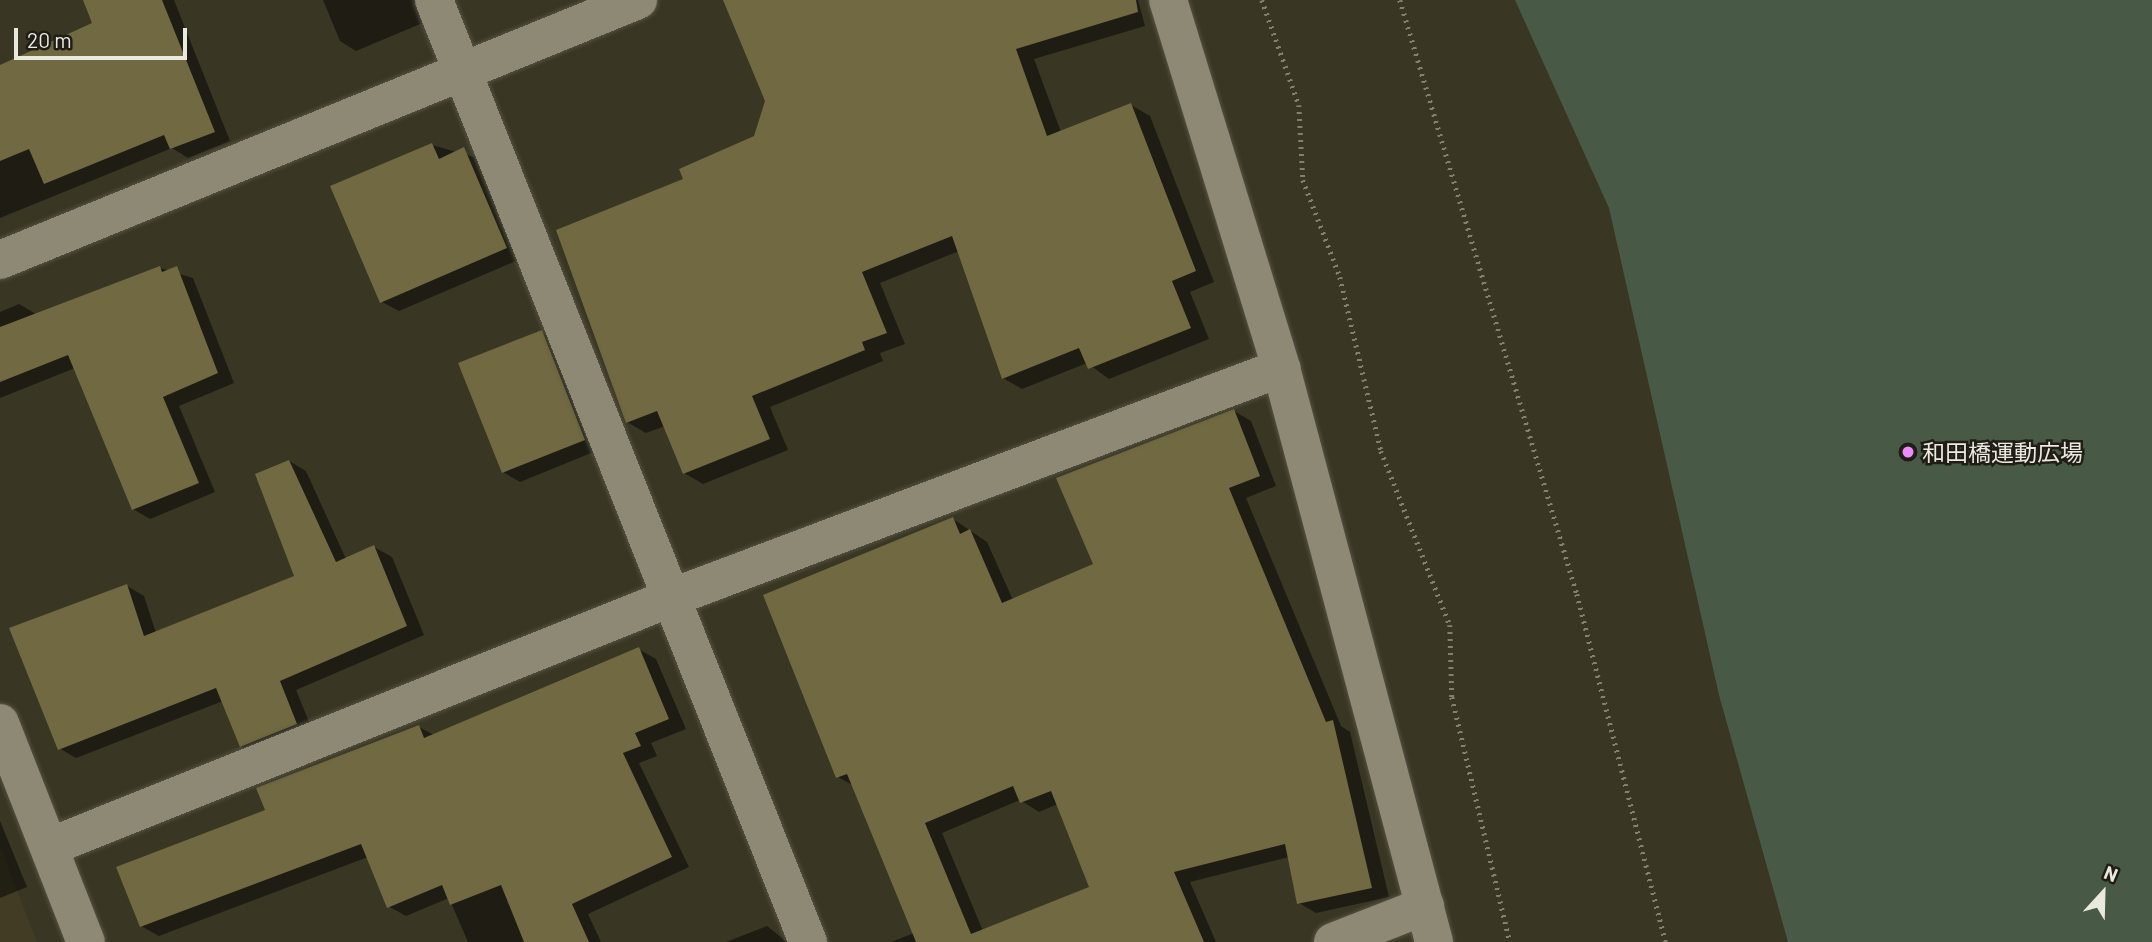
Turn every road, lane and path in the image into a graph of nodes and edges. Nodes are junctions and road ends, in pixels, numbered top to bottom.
1 (434, 0) edge
2 (638, 0) edge
3 (1168, 0) edge
4 (1262, 0) edge
5 (1400, 0) edge
6 (461, 69) junction
7 (0, 260) edge
8 (1281, 368) junction
9 (673, 597) junction
10 (0, 723) edge
11 (49, 847) junction
12 (1424, 906) junction
13 (86, 942) edge
14 (808, 942) edge
15 (1333, 942) edge
16 (1434, 942) edge
17 (1510, 942) edge
18 (1666, 942) edge

1 - 6 street
2 - 6 street
3 - 8 street
4 - 17 path
5 - 18 path
6 - 7 street
6 - 9 street
8 - 9 street
8 - 12 street
9 - 11 street
9 - 14 street
10 - 11 street
11 - 13 street
12 - 15 street
12 - 16 street

